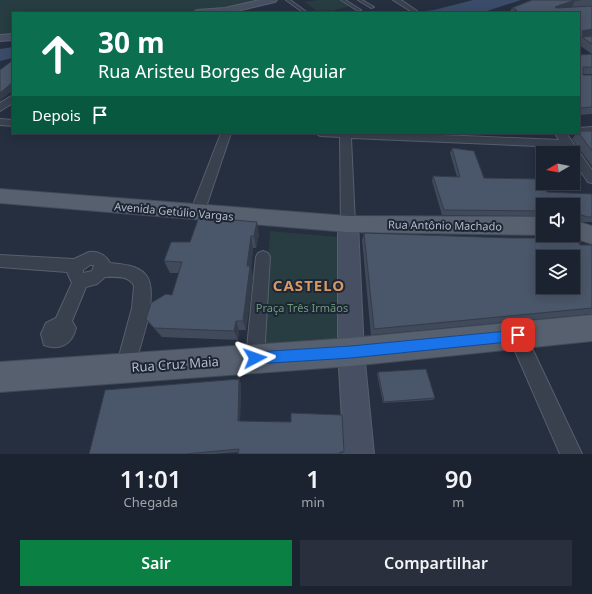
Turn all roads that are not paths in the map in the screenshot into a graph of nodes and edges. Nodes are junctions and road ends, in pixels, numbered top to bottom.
1 (272, 0) edge
2 (288, 0) edge
3 (343, 0) edge
4 (360, 0) edge
5 (396, 0) edge
6 (372, 7) dead end
7 (359, 10) dead end
8 (414, 11) dead end
9 (211, 12) edge
10 (305, 12) edge
11 (12, 37) edge
12 (0, 38) edge
13 (12, 99) edge
14 (0, 108) edge
15 (0, 122) edge
16 (12, 122) edge
17 (592, 130) edge
18 (580, 131) edge
19 (226, 134) edge
20 (345, 134) edge
21 (365, 134) edge
22 (561, 134) edge
23 (567, 144) junction
24 (592, 179) edge
25 (0, 196) edge
26 (197, 213) junction
27 (348, 224) junction
28 (536, 226) edge
29 (580, 226) edge
30 (592, 226) edge
31 (580, 231) edge
32 (592, 235) edge
33 (0, 255) edge
34 (263, 258) dead end
35 (0, 261) edge
36 (79, 274) junction
37 (62, 324) dead end
38 (592, 328) edge
39 (518, 335) junction
40 (351, 352) junction
41 (255, 358) junction
42 (125, 367) junction
43 (0, 377) edge
44 (359, 454) edge
45 (571, 454) edge

1 - 9 main road
2 - 10 lane
3 - 7 lane
4 - 6 lane
5 - 8 street
11 - 12 main road
13 - 14 street
15 - 16 street
17 - 18 street
19 - 26 street
20 - 27 street
21 - 23 street
22 - 23 street
23 - 24 street
25 - 26 main road, Avenida Getúlio Vargas
26 - 27 main road, Avenida Getúlio Vargas
27 - 28 main road, Rua Antônio Machado
27 - 40 main road
29 - 30 street
31 - 32 main road
33 - 35 street
34 - 41 street
35 - 36 street
36 - 37 street
36 - 42 street
38 - 39 main road, Rua Cruz Maia
39 - 40 main road, Rua Cruz Maia
39 - 45 street
40 - 41 main road, Rua Cruz Maia
40 - 44 main road
41 - 42 main road, Rua Cruz Maia
42 - 43 main road, Rua Cruz Maia

